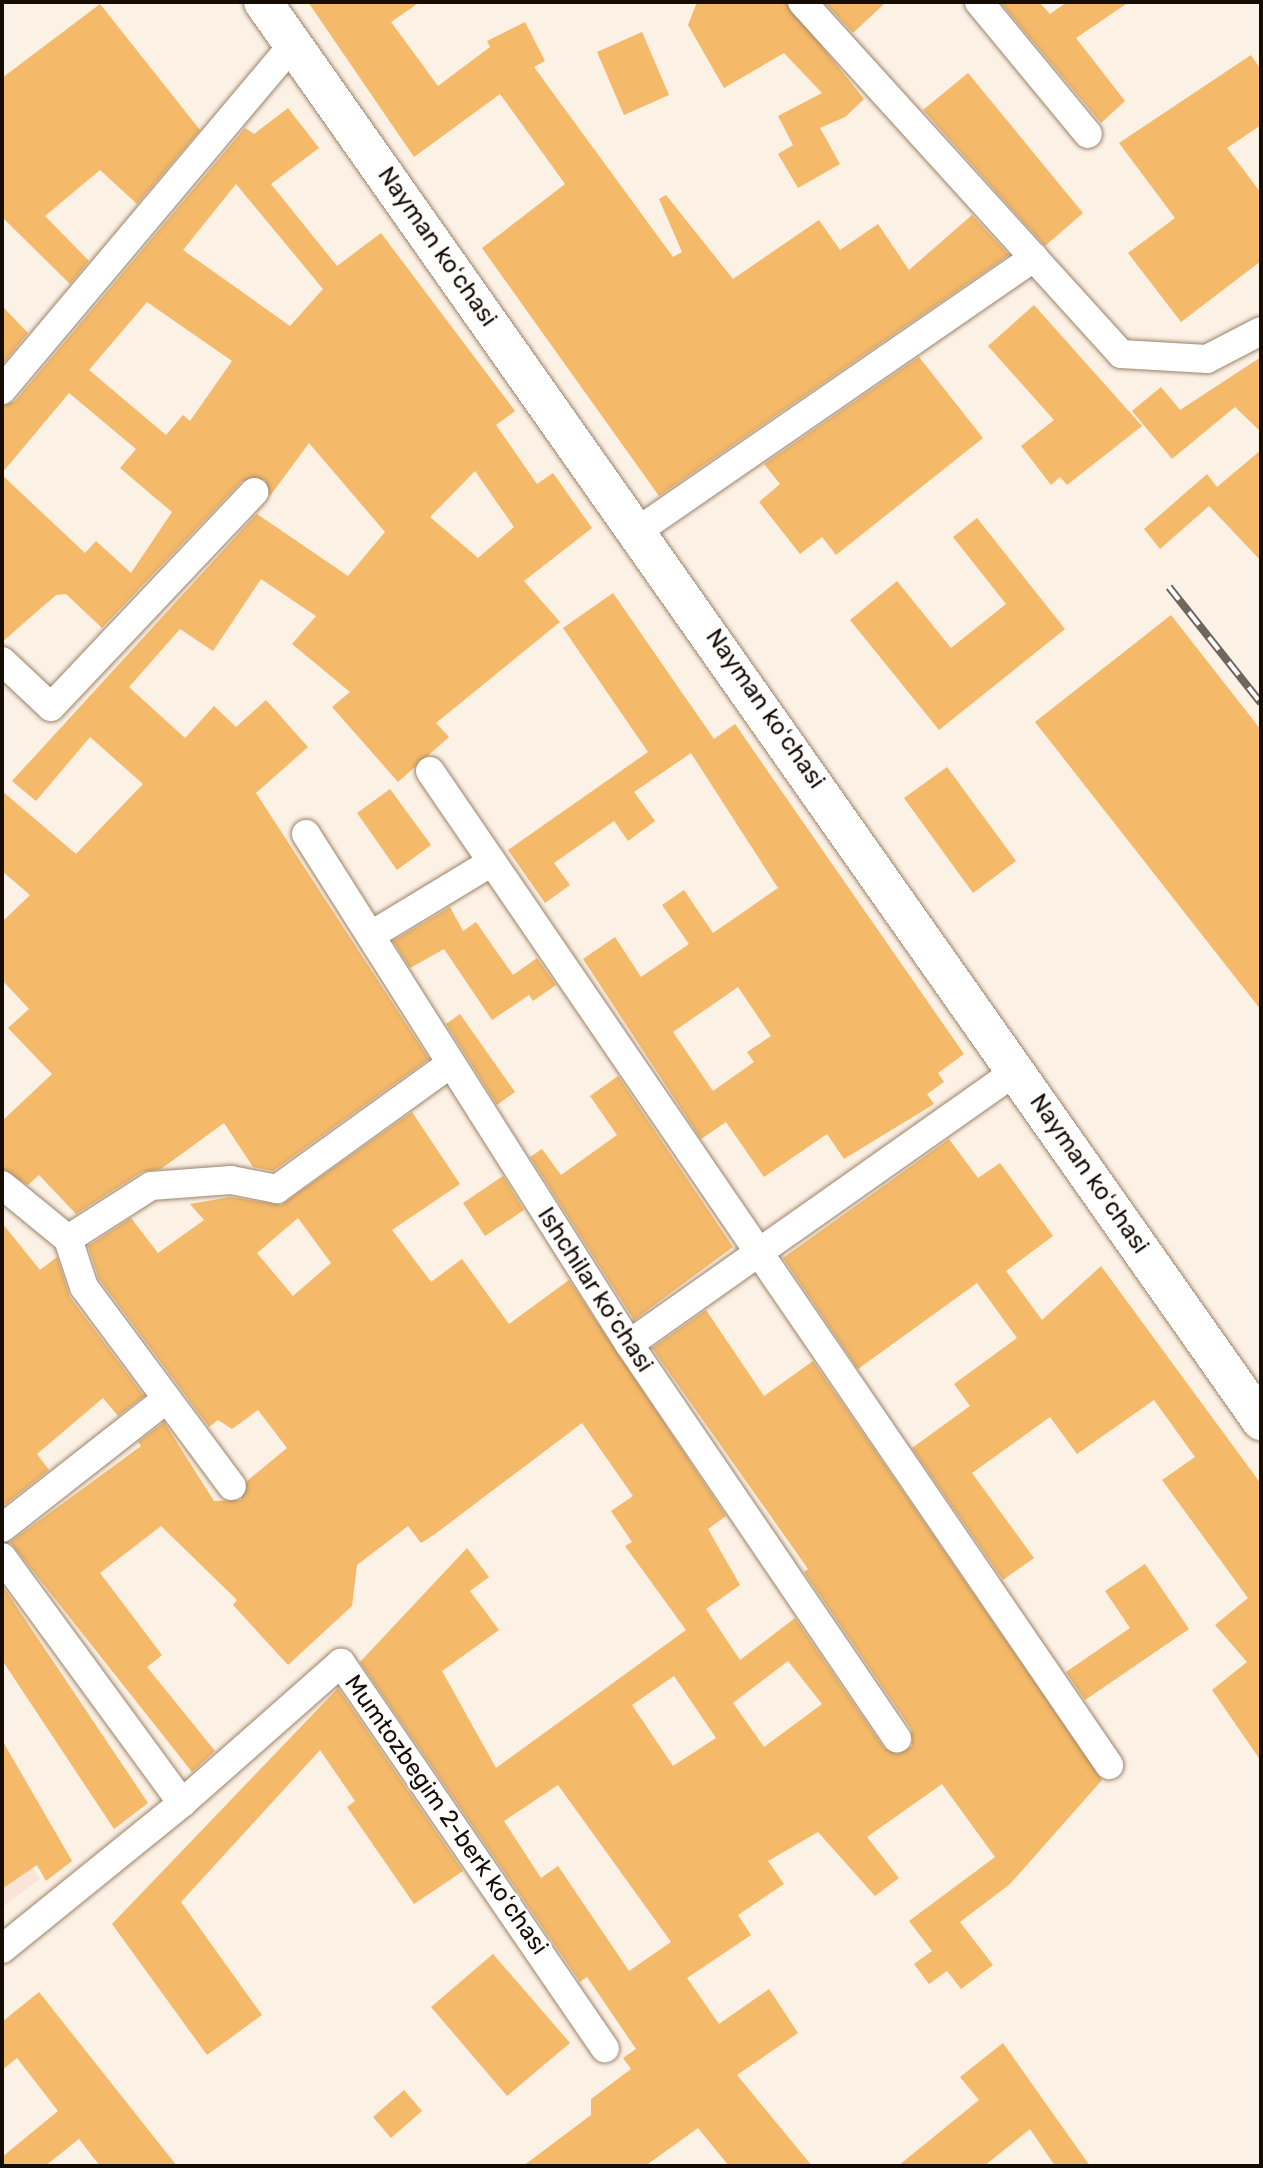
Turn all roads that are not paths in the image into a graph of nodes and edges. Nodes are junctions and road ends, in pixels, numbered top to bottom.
1 (262, 2) edge
2 (802, 2) edge
3 (978, 2) edge
4 (293, 44) junction
5 (1088, 134) dead end
6 (1034, 258) junction
7 (1261, 331) edge
8 (2, 390) edge
9 (254, 492) dead end
10 (639, 530) junction
11 (2, 661) edge
12 (430, 771) dead end
13 (306, 834) dead end
14 (492, 862) junction
15 (373, 934) junction
16 (450, 1064) junction
17 (1017, 1070) junction
18 (2, 1185) edge
19 (68, 1239) junction
20 (760, 1251) junction
21 (629, 1344) junction
22 (164, 1401) junction
23 (1261, 1421) edge
24 (232, 1486) dead end
25 (2, 1528) edge
26 (2, 1557) edge
27 (897, 1738) dead end
28 (1109, 1765) dead end
29 (182, 1803) junction
30 (2, 1949) edge
31 (605, 2048) dead end

1 - 4 main road, Nayman koʻchasi
2 - 6 street
3 - 5 street
4 - 8 street
4 - 10 main road, Nayman koʻchasi
6 - 7 street
6 - 10 street
9 - 11 street
10 - 17 main road, Nayman koʻchasi
12 - 14 street
13 - 15 street, Ishchilar koʻchasi
14 - 15 street
14 - 20 street
15 - 16 street, Ishchilar koʻchasi
16 - 19 street
16 - 21 street, Ishchilar koʻchasi
17 - 20 street
17 - 23 main road, Nayman koʻchasi
18 - 19 street
19 - 22 street
20 - 21 street
20 - 28 street
21 - 27 street, Ishchilar koʻchasi
22 - 24 street
22 - 25 street
26 - 29 street
29 - 30 street
29 - 31 street, Mumtozbegim 2-berk koʻchasi

